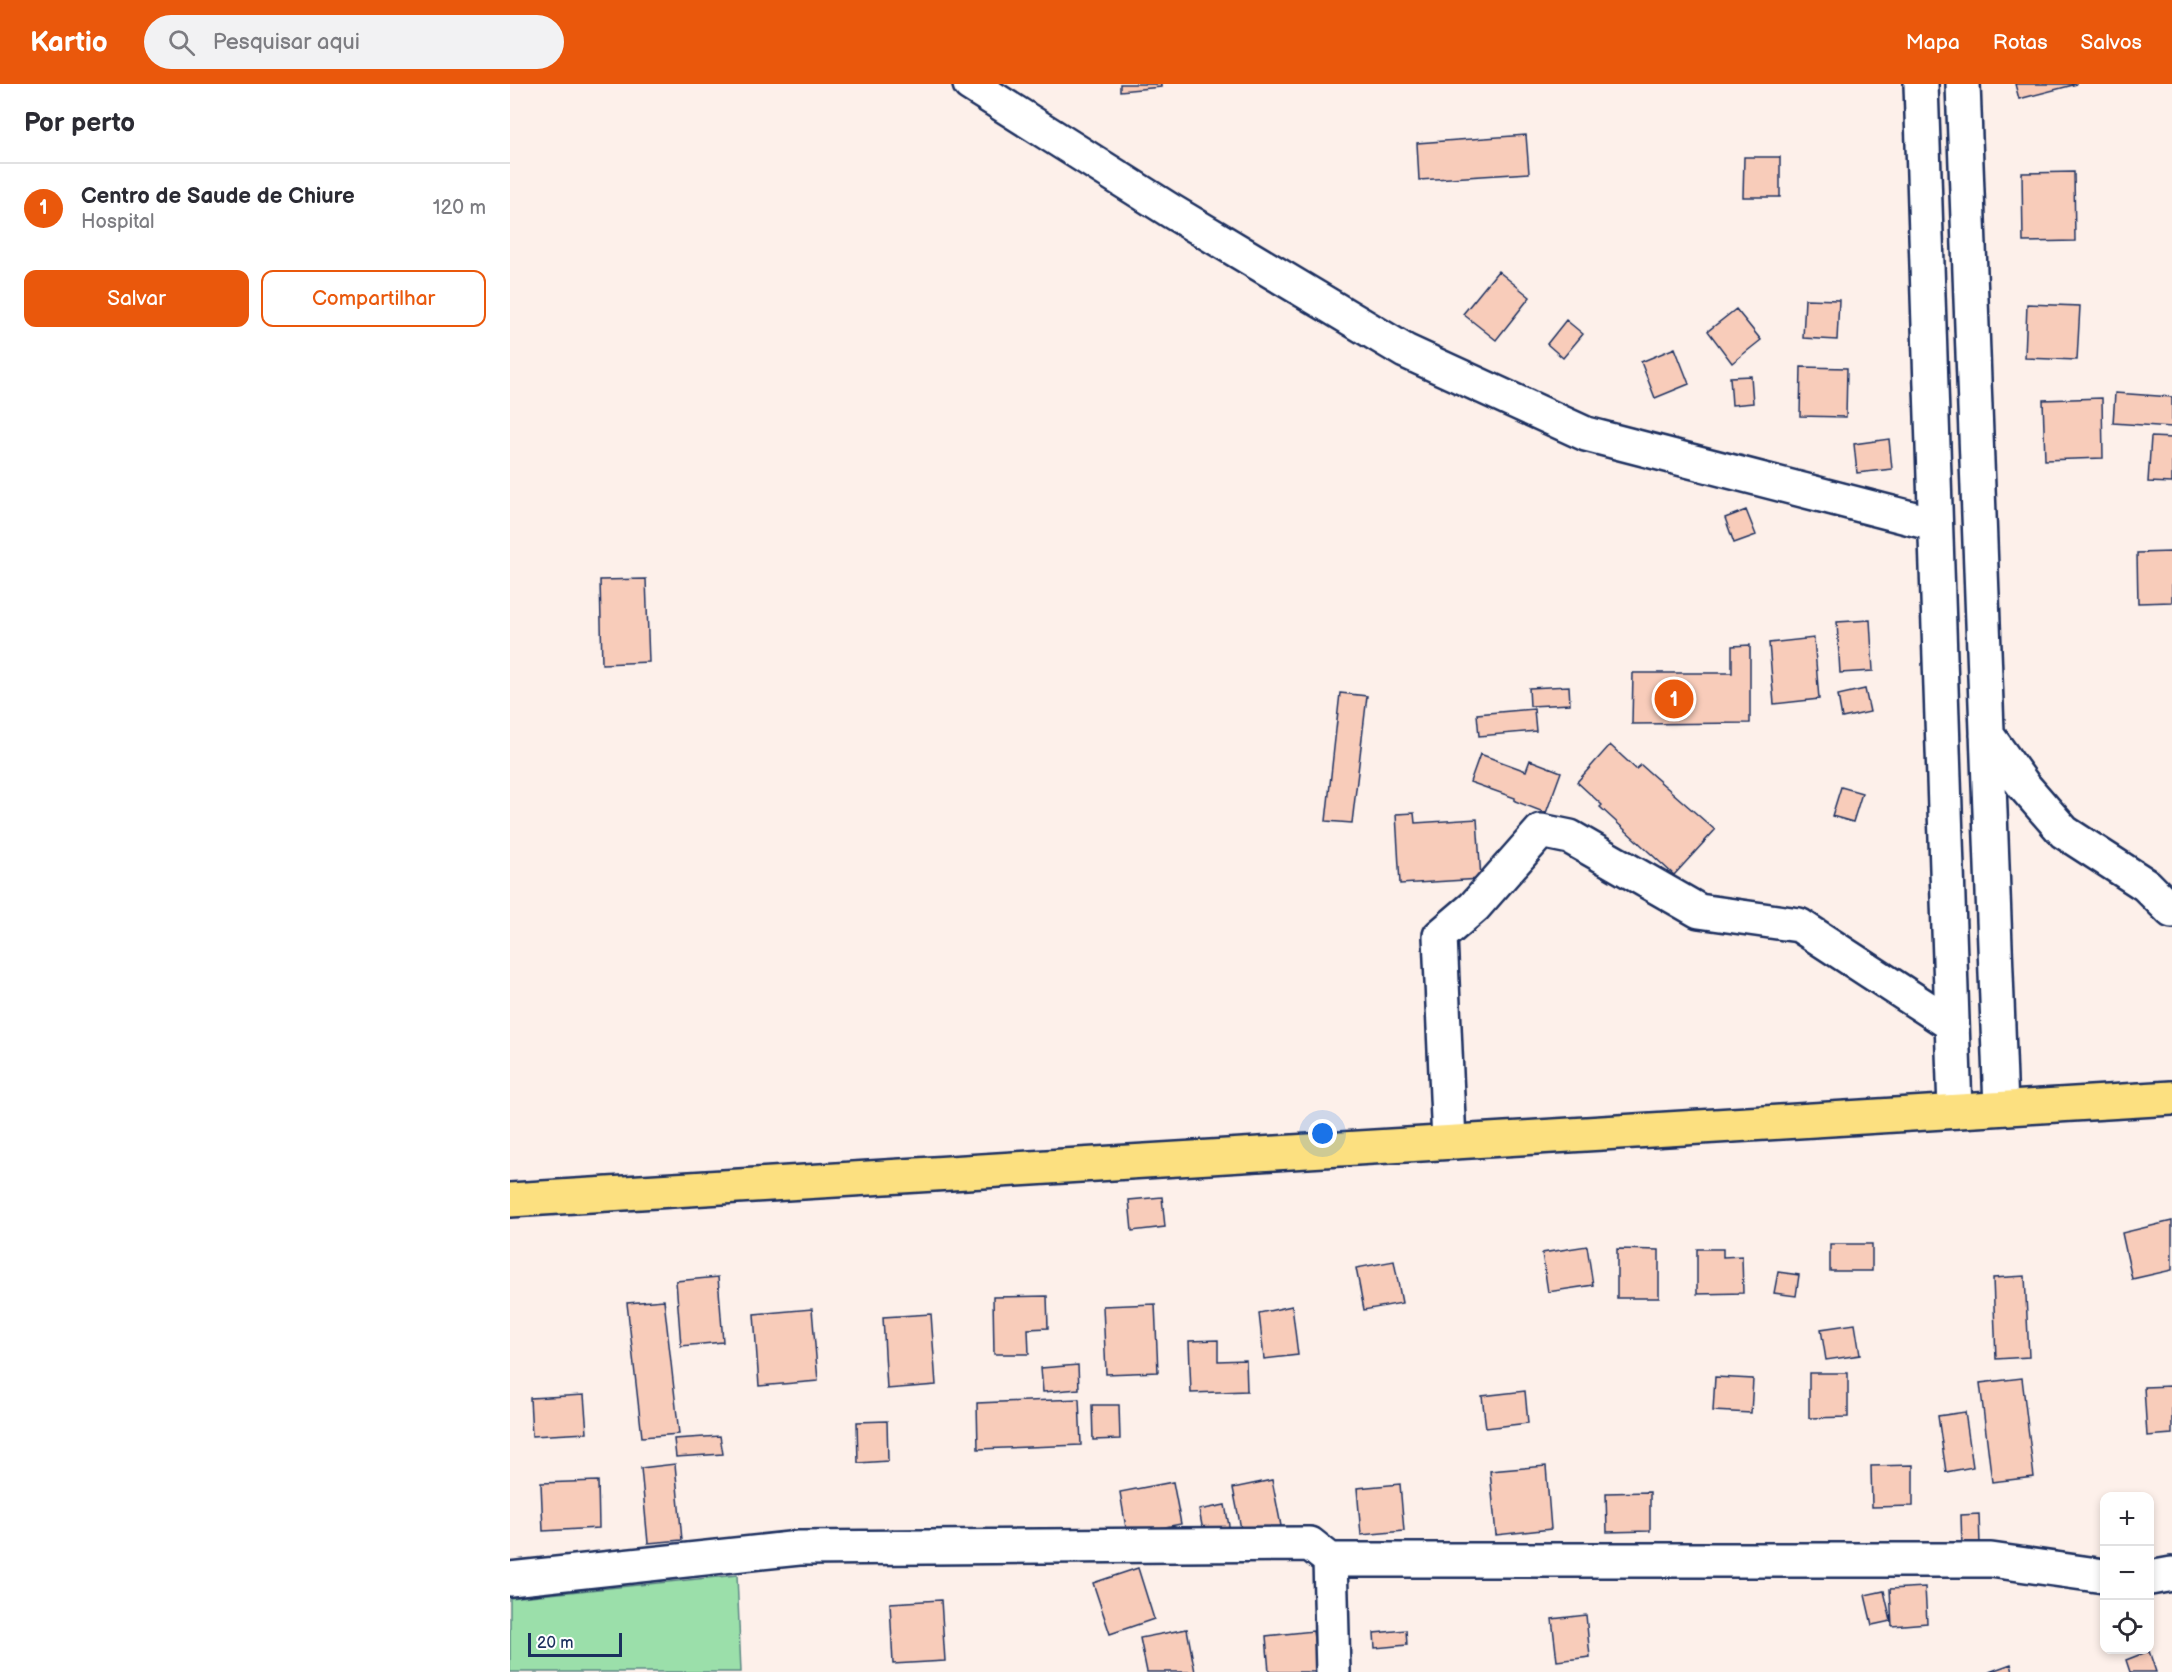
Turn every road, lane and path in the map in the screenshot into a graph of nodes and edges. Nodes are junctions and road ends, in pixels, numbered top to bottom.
1 (970, 84) edge
2 (1921, 84) edge
3 (1963, 84) edge
4 (1934, 524) junction
5 (1987, 735) junction
6 (2172, 911) edge
7 (1952, 1024) junction
8 (2172, 1098) edge
9 (2001, 1108) junction
10 (1955, 1111) junction
11 (1449, 1142) junction
12 (510, 1200) edge
13 (1330, 1560) junction
14 (2172, 1574) edge
15 (2100, 1575) edge
16 (2154, 1577) edge
17 (510, 1579) edge
18 (1333, 1672) edge

1 - 4 street
2 - 4 street
3 - 5 street
4 - 7 street
5 - 6 street
5 - 9 street
7 - 10 street
7 - 11 street
8 - 9 highway
9 - 10 highway
10 - 11 highway
11 - 12 highway
13 - 15 street
13 - 17 street
13 - 18 street
14 - 16 street

